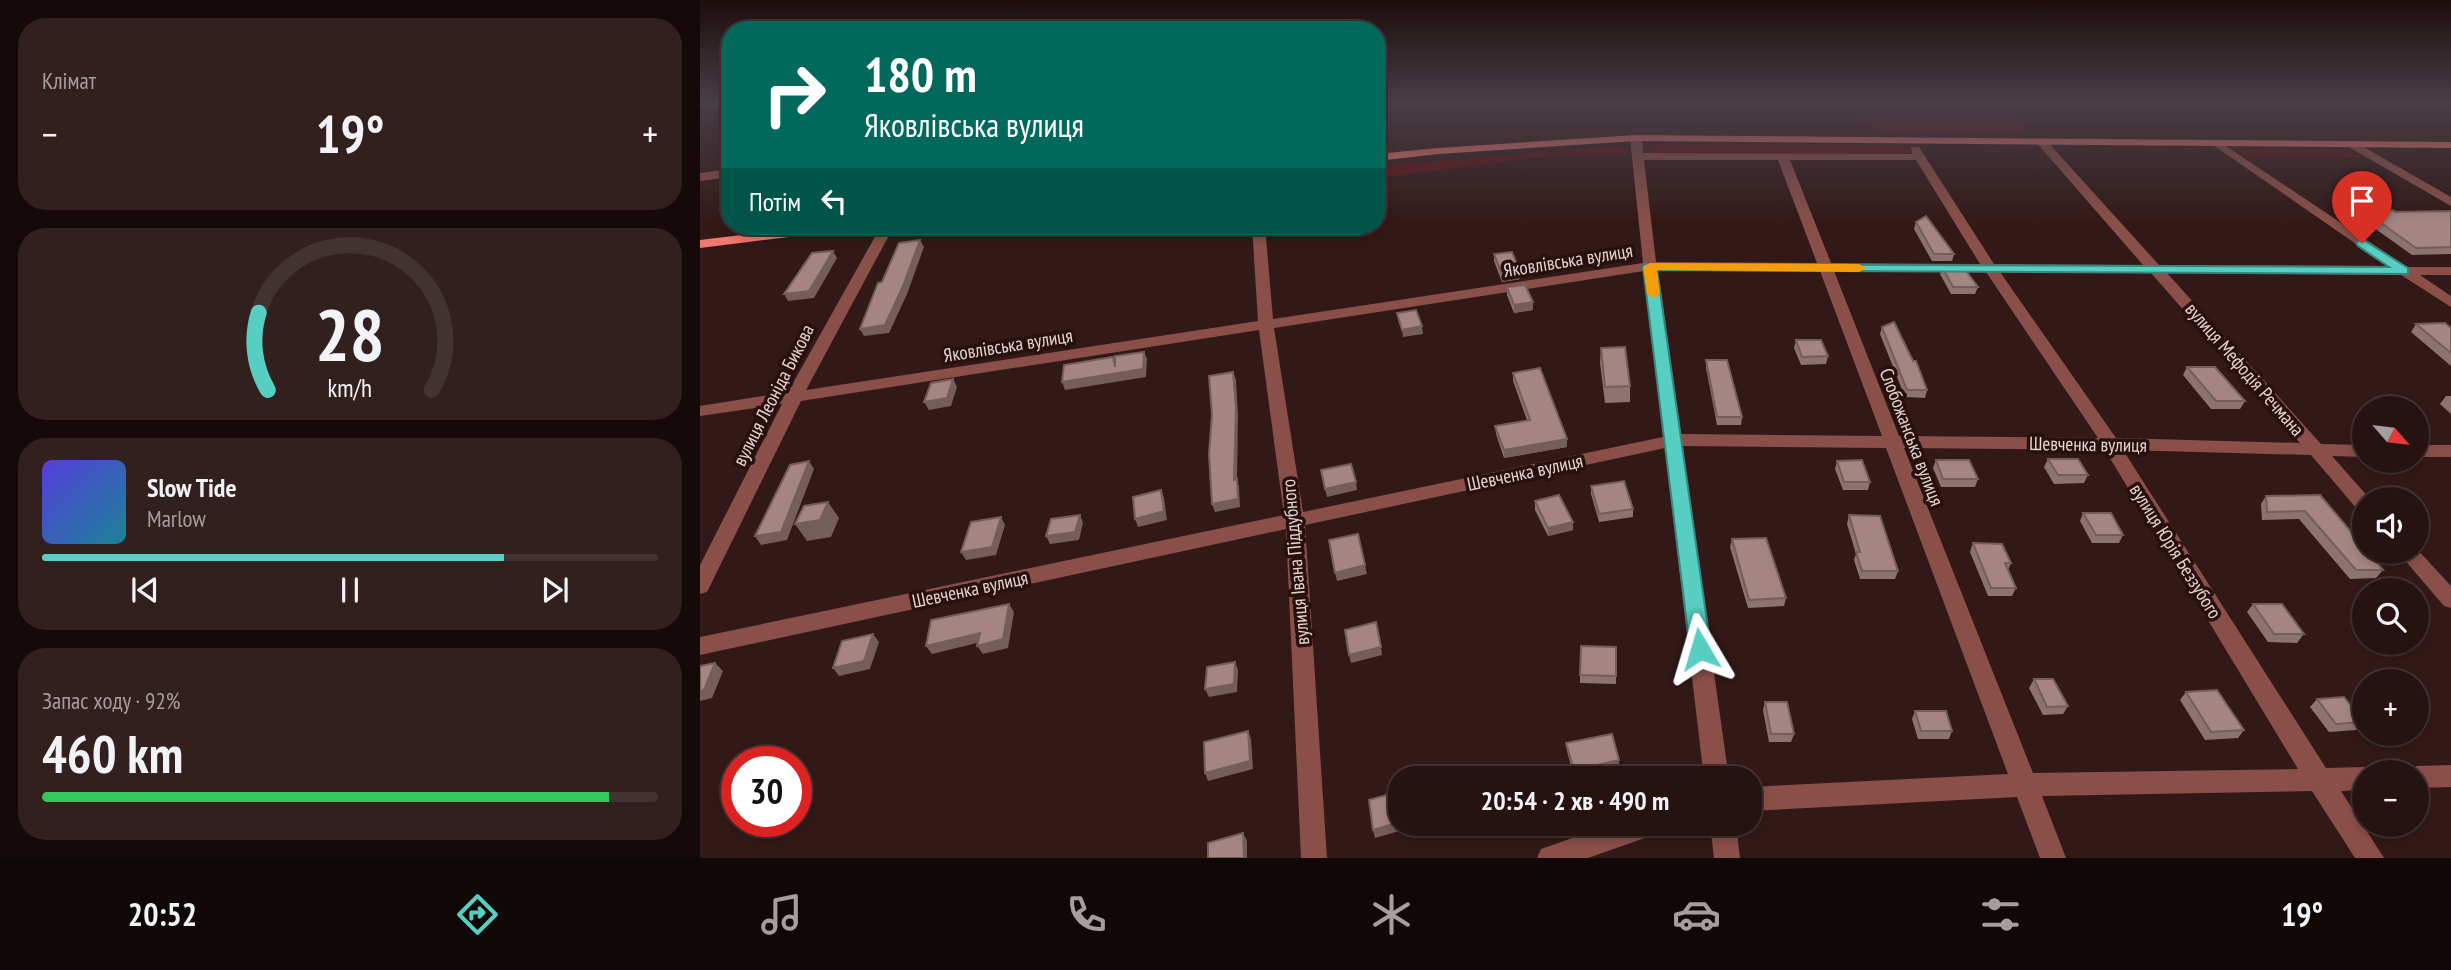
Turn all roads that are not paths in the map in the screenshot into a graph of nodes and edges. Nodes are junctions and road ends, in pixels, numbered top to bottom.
1 (1772, 143) edge
2 (1912, 143) edge
3 (2043, 143) edge
4 (2217, 143) edge
5 (2222, 143) edge
6 (2350, 144) junction
7 (2451, 145) edge
8 (1637, 147) junction
9 (1386, 157) edge
10 (1783, 157) junction
11 (1920, 157) junction
12 (721, 174) edge
13 (700, 177) edge
14 (2451, 202) edge
15 (773, 235) edge
16 (882, 235) edge
17 (1259, 235) edge
18 (700, 244) edge
19 (1650, 267) junction
20 (1990, 267) junction
21 (1826, 268) junction
22 (2156, 269) junction
23 (2403, 271) junction
24 (2451, 271) edge
25 (2451, 303) edge
26 (1266, 326) junction
27 (794, 397) junction
28 (700, 411) edge
29 (1675, 440) junction
30 (1891, 442) junction
31 (2110, 444) junction
32 (2352, 451) edge
33 (2429, 451) edge
34 (2451, 451) edge
35 (2317, 452) junction
36 (2352, 491) edge
37 (1295, 521) junction
38 (2419, 564) edge
39 (700, 586) edge
40 (2451, 600) edge
41 (700, 646) edge
42 (1715, 766) edge
43 (2451, 776) edge
44 (2429, 777) edge
45 (2352, 780) edge
46 (2319, 781) junction
47 (2024, 785) junction
48 (1762, 798) edge
49 (1615, 836) edge
50 (1724, 836) edge
51 (1314, 858) edge
52 (1550, 858) edge
53 (1727, 858) edge
54 (2053, 858) edge
55 (2371, 858) edge

1 - 8 main road
2 - 11 street, вулиця Юрія Беззубого
3 - 22 street, вулиця Мефодія Речмана
4 - 23 street
5 - 6 main road
6 - 7 main road
6 - 14 street
8 - 9 main road
8 - 10 street
8 - 19 street
10 - 11 street
10 - 21 street, Слобожанська вулиця
11 - 20 street, вулиця Юрія Беззубого
12 - 13 street
15 - 18 main road
16 - 27 street, вулиця Леоніда Бикова
17 - 26 street, вулиця Івана Піддубного
19 - 21 street, Яковлівська вулиця
19 - 26 street, Яковлівська вулиця
19 - 29 street
20 - 21 street, Яковлівська вулиця
20 - 22 street, Яковлівська вулиця
20 - 31 street, вулиця Юрія Беззубого
21 - 30 street, Слобожанська вулиця
22 - 23 street, Яковлівська вулиця
22 - 35 street, вулиця Мефодія Речмана
23 - 24 street, Яковлівська вулиця
23 - 25 street
26 - 27 street, Яковлівська вулиця
26 - 37 street, вулиця Івана Піддубного
27 - 28 street, Яковлівська вулиця
27 - 39 street, вулиця Леоніда Бикова
29 - 30 street, Шевченка вулиця
29 - 37 street, Шевченка вулиця
29 - 42 street
30 - 31 street, Шевченка вулиця
30 - 47 street, Слобожанська вулиця
31 - 35 street, Шевченка вулиця
31 - 46 street, вулиця Юрія Беззубого
32 - 35 street, Шевченка вулиця
33 - 34 street
35 - 36 street, вулиця Мефодія Речмана
37 - 41 street, Шевченка вулиця
37 - 51 street, вулиця Івана Піддубного
38 - 40 street
43 - 44 street
45 - 46 street
46 - 47 street
46 - 55 street, вулиця Юрія Беззубого
47 - 48 street
47 - 54 street, Слобожанська вулиця
49 - 52 street
50 - 53 street

